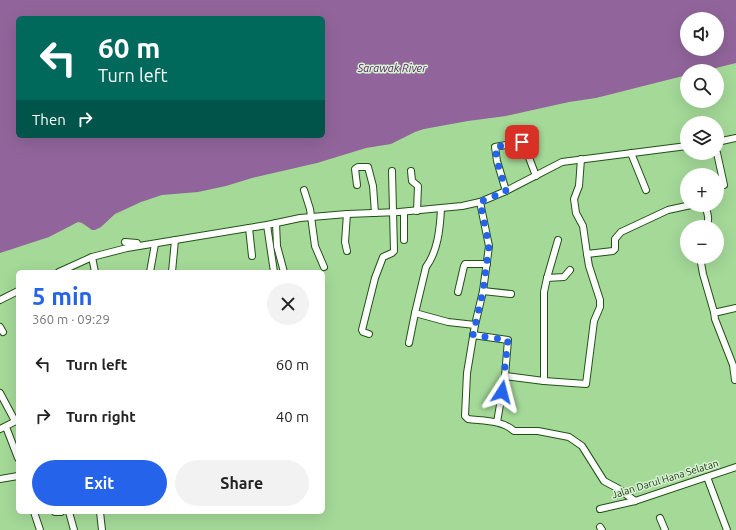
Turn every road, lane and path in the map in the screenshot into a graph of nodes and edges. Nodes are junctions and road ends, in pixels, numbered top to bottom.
1 (736, 138) edge
2 (724, 141) edge
3 (522, 142) dead end
4 (680, 147) edge
5 (631, 152) junction
6 (528, 155) dead end
7 (581, 159) junction
8 (392, 171) dead end
9 (411, 171) dead end
10 (536, 176) junction
11 (357, 185) dead end
12 (304, 190) dead end
13 (646, 190) dead end
14 (506, 191) junction
15 (480, 202) junction
16 (680, 207) edge
17 (441, 209) junction
18 (417, 211) junction
19 (394, 212) junction
20 (404, 212) junction
21 (375, 213) junction
22 (347, 214) junction
23 (310, 217) junction
24 (276, 223) junction
25 (267, 225) junction
26 (249, 228) junction
27 (175, 240) junction
28 (404, 240) dead end
29 (558, 240) dead end
30 (125, 242) dead end
31 (155, 244) junction
32 (138, 246) junction
33 (347, 252) dead end
34 (586, 254) junction
35 (92, 256) junction
36 (252, 256) dead end
37 (487, 264) junction
38 (701, 264) edge
39 (324, 267) dead end
40 (64, 270) edge
41 (95, 270) edge
42 (150, 270) edge
43 (172, 270) edge
44 (274, 270) edge
45 (285, 270) edge
46 (570, 270) dead end
47 (546, 278) junction
48 (483, 291) junction
49 (16, 292) edge
50 (458, 292) dead end
51 (511, 294) dead end
52 (0, 300) edge
53 (736, 308) edge
54 (714, 312) junction
55 (416, 313) junction
56 (475, 325) junction
57 (369, 334) dead end
58 (473, 335) junction
59 (409, 343) dead end
60 (505, 376) junction
61 (735, 380) edge
62 (544, 381) junction
63 (0, 393) edge
64 (16, 421) edge
65 (497, 422) junction
66 (3, 428) edge
67 (16, 454) edge
68 (736, 467) edge
69 (16, 476) edge
70 (707, 477) junction
71 (0, 479) edge
72 (635, 501) junction
73 (600, 509) dead end
74 (36, 514) edge
75 (70, 514) edge
76 (100, 514) edge
77 (660, 518) dead end
78 (40, 530) edge
79 (74, 530) edge
80 (102, 530) edge
81 (665, 530) edge
82 (728, 530) edge

1 - 2 street
3 - 14 street
4 - 5 street
5 - 7 street
5 - 13 street
6 - 10 street
7 - 10 street
7 - 34 street
8 - 19 street
9 - 18 street
10 - 14 street
11 - 21 street
12 - 23 street
14 - 15 street
15 - 17 street
15 - 37 street
16 - 34 street
17 - 18 street
17 - 55 street
18 - 20 street
19 - 20 street
19 - 21 street
19 - 57 street
20 - 28 street
21 - 22 street
22 - 23 street
22 - 33 street
23 - 24 street
23 - 39 street
24 - 25 street
24 - 45 street
25 - 26 street
25 - 44 street
26 - 27 street
26 - 36 street
27 - 31 street
27 - 43 street
29 - 47 street
30 - 32 street
31 - 32 street
31 - 42 street
32 - 35 street
34 - 62 street
35 - 40 street
35 - 41 street
37 - 48 street
37 - 50 street
38 - 54 street
46 - 47 street
47 - 62 street
48 - 51 street
48 - 56 street
49 - 52 street
53 - 54 street
54 - 61 street
55 - 56 street
55 - 59 street
56 - 58 street
58 - 60 street
58 - 65 street
60 - 62 street
60 - 65 street
63 - 64 street
64 - 66 street
65 - 72 street
66 - 67 street
68 - 70 street, Jalan Darul Hana Selatan
69 - 71 street
70 - 72 street, Jalan Darul Hana Selatan
70 - 82 street
72 - 73 street, Jalan Darul Hana Selatan
74 - 78 street
75 - 79 street
76 - 80 street
77 - 81 street

